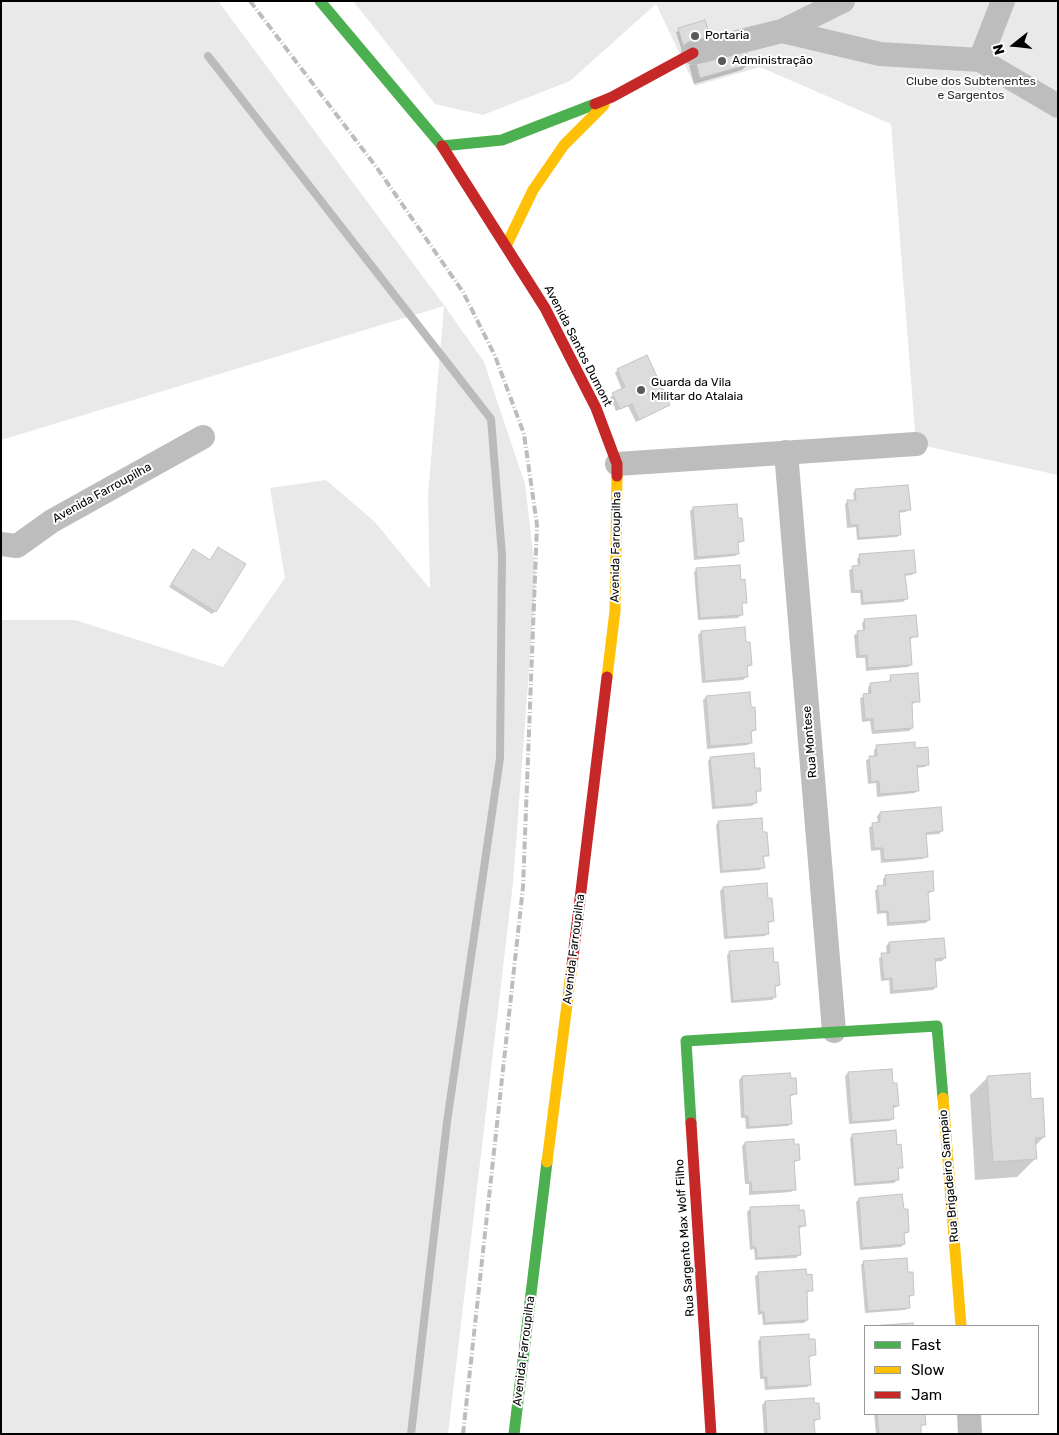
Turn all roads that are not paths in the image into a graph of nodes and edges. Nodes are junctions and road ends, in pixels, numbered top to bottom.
1 (320, 1) edge
2 (843, 1) edge
3 (1003, 1) edge
4 (782, 31) junction
5 (693, 53) joint
6 (980, 60) junction
7 (612, 97) junction
8 (1058, 106) edge
9 (442, 146) junction
10 (506, 246) junction
11 (203, 437) dead end
12 (916, 444) dead end
13 (786, 452) junction
14 (617, 464) junction
15 (1, 544) edge
16 (834, 1031) junction
17 (961, 1325) edge
18 (968, 1415) edge
19 (514, 1434) edge
20 (711, 1434) edge
21 (970, 1434) edge

1 - 9 street, Avenida Santos Dumont
2 - 4 street
3 - 6 street
4 - 5 street
4 - 6 street
5 - 7 street
6 - 8 street
7 - 9 street
7 - 10 street
9 - 10 street, Avenida Santos Dumont
10 - 14 street, Avenida Santos Dumont
11 - 15 street, Avenida Farroupilha
12 - 13 street
13 - 14 street
13 - 16 street, Rua Montese
14 - 19 street, Avenida Farroupilha
16 - 17 street, Rua Brigadeiro Sampaio
16 - 20 street, Rua Sargento Max Wolf Filho
18 - 21 street

